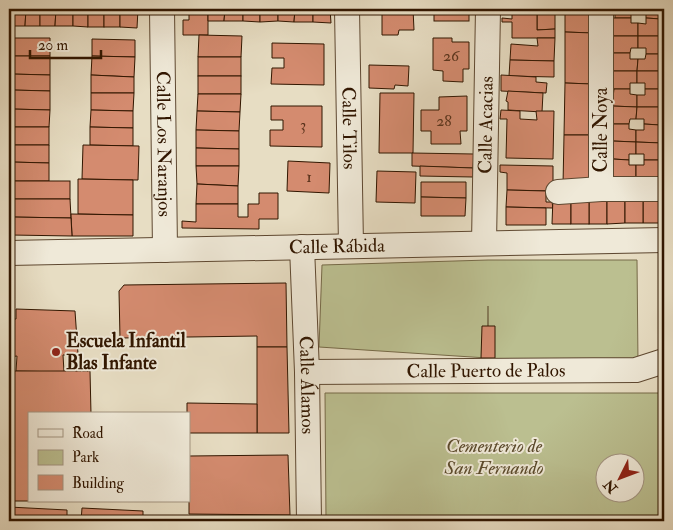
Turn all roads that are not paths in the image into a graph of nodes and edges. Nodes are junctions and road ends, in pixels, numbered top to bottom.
1 (162, 9) edge
2 (347, 9) edge
3 (488, 9) edge
4 (601, 9) edge
5 (601, 189) junction
6 (664, 189) edge
7 (558, 192) dead end
8 (664, 240) edge
9 (484, 243) junction
10 (350, 246) junction
11 (302, 248) junction
12 (164, 250) junction
13 (9, 253) edge
14 (664, 361) edge
15 (307, 372) junction
16 (309, 521) edge

1 - 12 street, Calle Los Naranjos
2 - 10 street, Calle Tilos
3 - 9 street, Calle Acacias
4 - 5 street, Calle Noya
5 - 6 street, Calle Noya
5 - 7 street
8 - 9 street, Calle Rábida
9 - 10 street, Calle Rábida
10 - 11 street, Calle Rábida
11 - 12 street, Calle Rábida
11 - 15 street, Calle Álamos
12 - 13 street, Calle Rábida
14 - 15 street, Calle Puerto de Palos
15 - 16 street, Calle Álamos

